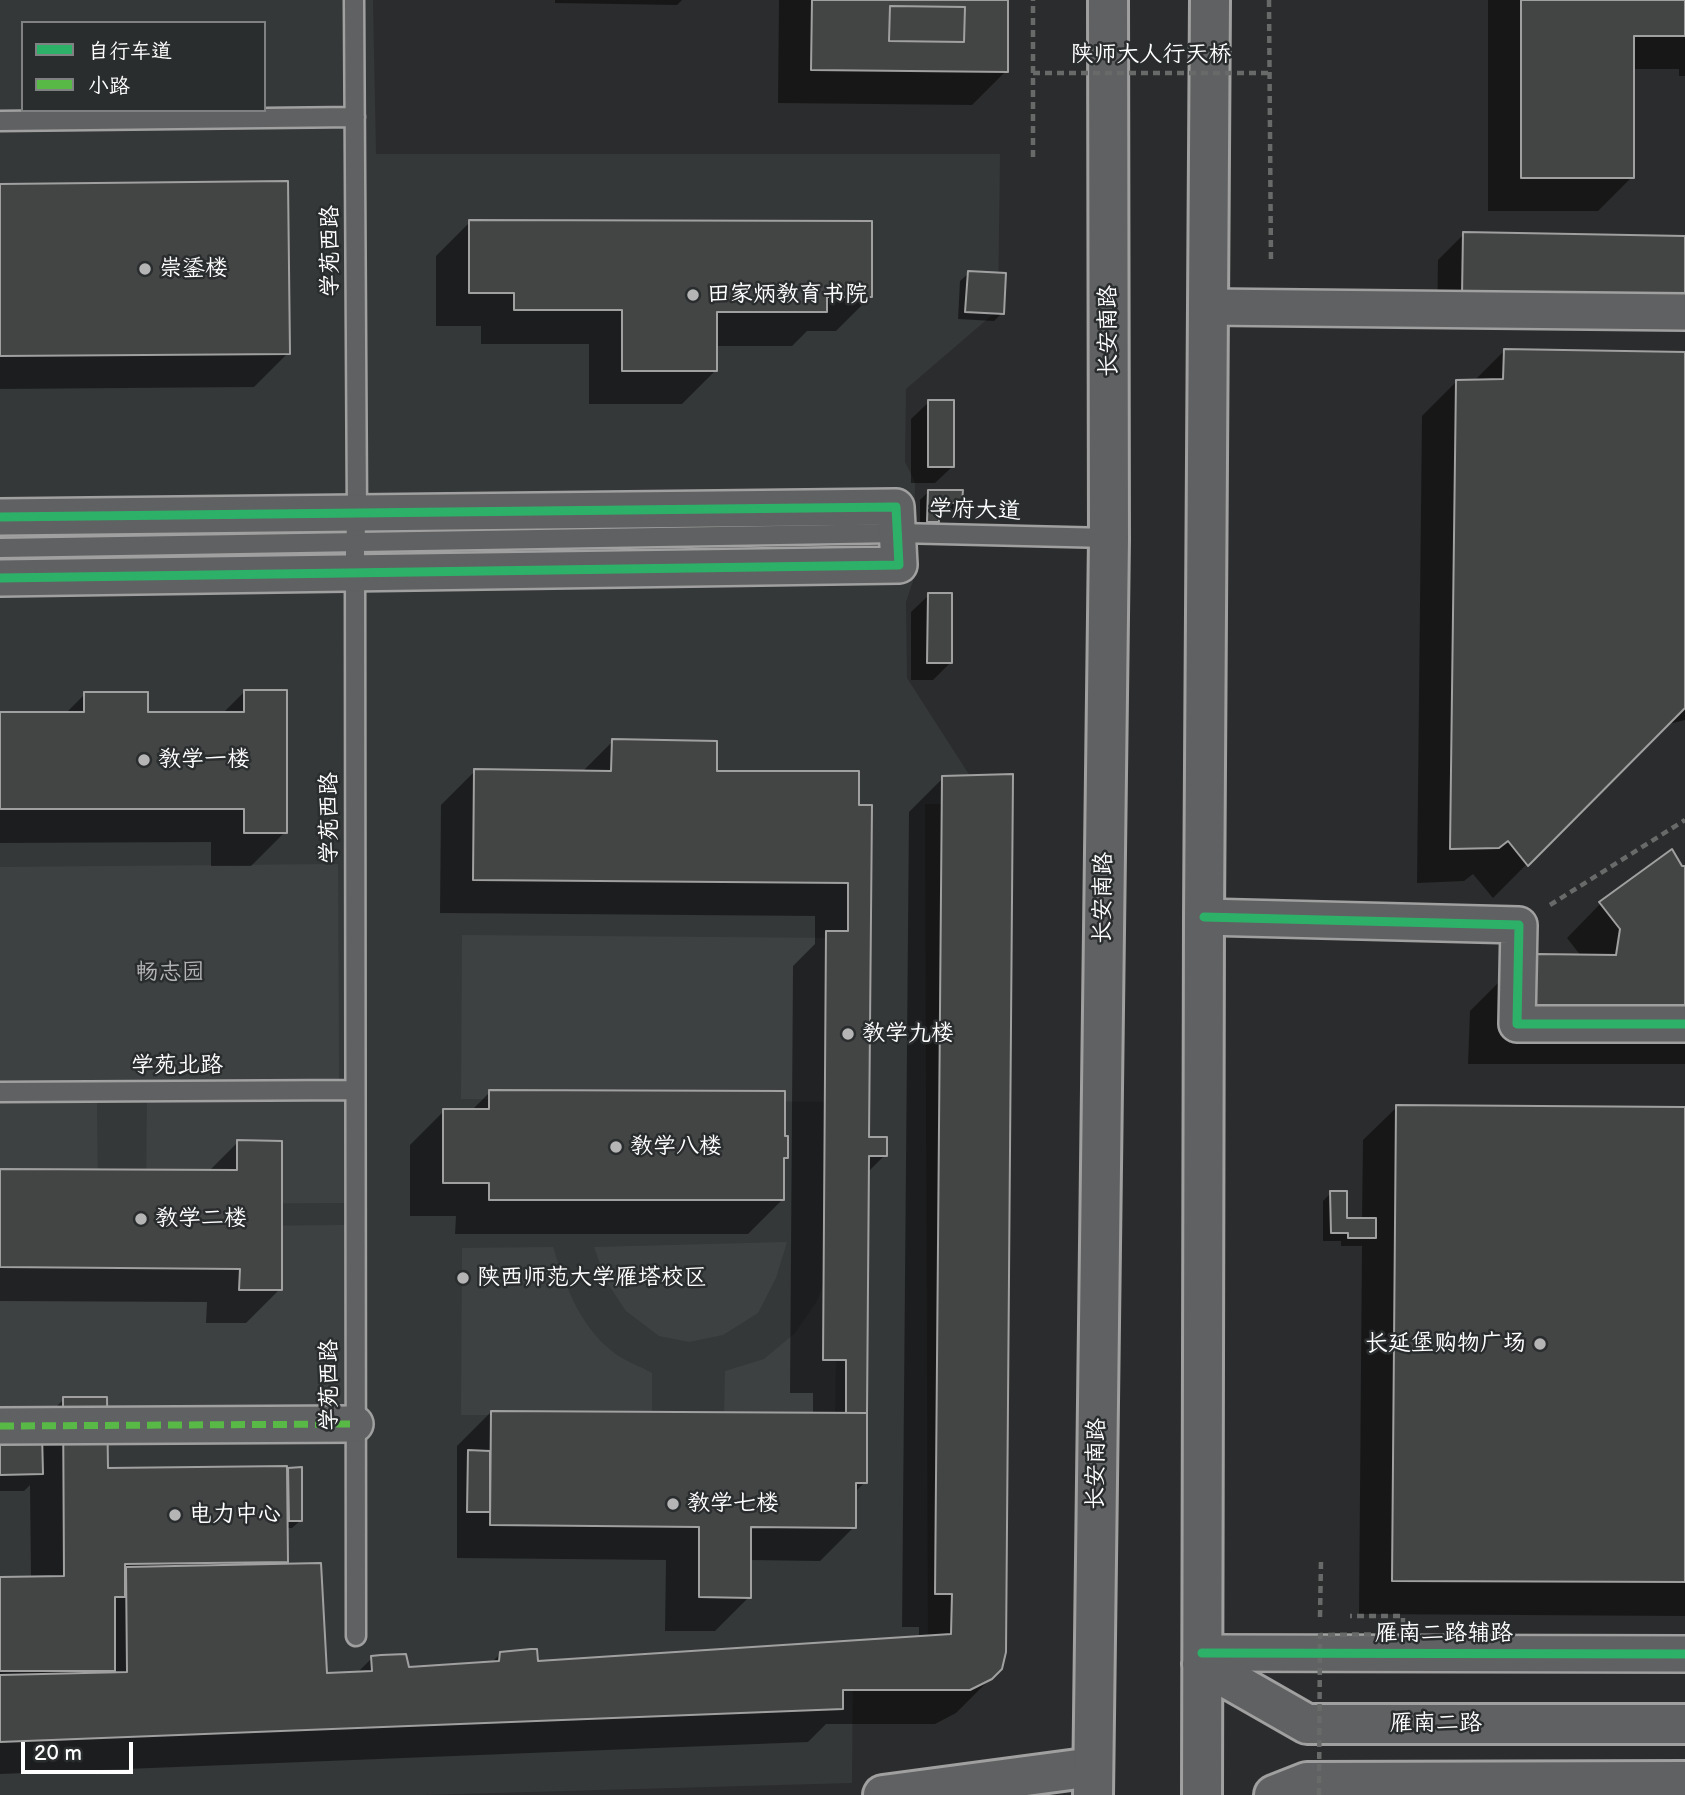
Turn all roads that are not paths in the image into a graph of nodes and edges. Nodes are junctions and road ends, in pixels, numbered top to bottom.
1 (354, 0) edge
2 (1108, 0) edge
3 (1210, 0) edge
4 (355, 117) junction
5 (0, 121) edge
6 (1207, 307) junction
7 (1685, 312) edge
8 (0, 517) edge
9 (898, 533) junction
10 (1109, 538) junction
11 (355, 543) junction
12 (0, 548) edge
13 (0, 578) edge
14 (1204, 917) junction
15 (1685, 1024) edge
16 (355, 1090) junction
17 (0, 1092) edge
18 (355, 1424) junction
19 (0, 1426) edge
20 (356, 1636) dead end
21 (1685, 1654) edge
22 (1202, 1658) junction
23 (1685, 1724) edge
24 (1093, 1781) edge
25 (1685, 1782) edge
26 (883, 1795) edge
27 (1202, 1795) edge
28 (1274, 1795) edge

1 - 4 lane, 学苑西路
2 - 10 main road, 长安南路
3 - 6 main road
4 - 5 lane
4 - 11 lane, 学苑西路
6 - 7 street
6 - 14 main road
8 - 11 street
9 - 10 lane, 学府大道
9 - 11 street
9 - 11 street
10 - 24 main road, 长安南路
11 - 12 lane
11 - 13 street
11 - 16 lane, 学苑西路
14 - 15 street
14 - 22 main road
16 - 17 lane, 学苑北路
16 - 18 lane, 学苑西路
18 - 19 street
18 - 20 lane, 学苑西路
21 - 22 street, 雁南二路辅路
22 - 23 main road, 雁南二路
22 - 27 main road
24 - 26 main road
25 - 28 main road

